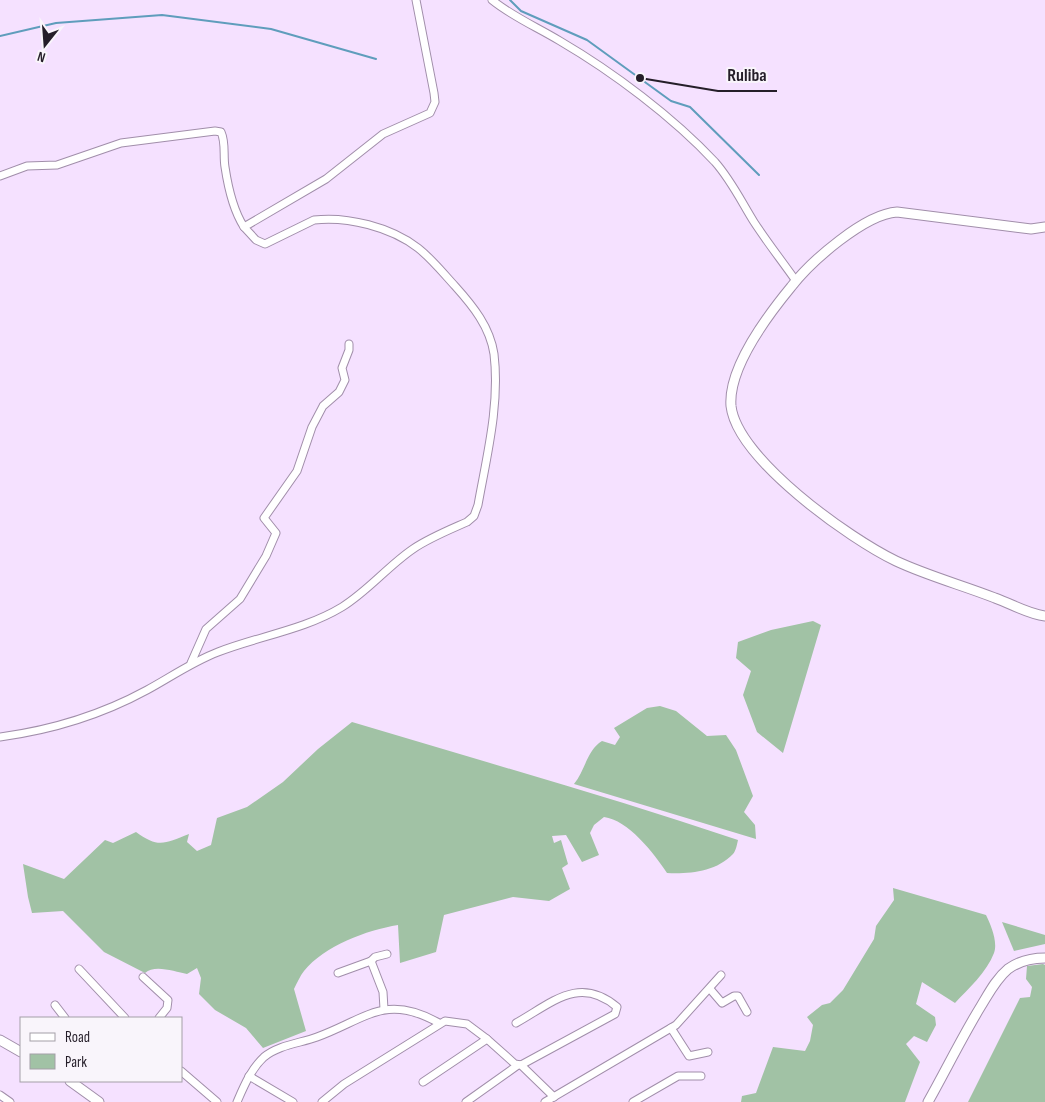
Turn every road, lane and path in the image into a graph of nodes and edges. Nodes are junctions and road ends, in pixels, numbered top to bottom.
1 (416, 0) edge
2 (492, 0) edge
3 (0, 176) edge
4 (244, 227) junction
5 (1045, 227) edge
6 (796, 280) junction
7 (349, 344) dead end
8 (1045, 616) edge
9 (191, 663) junction
10 (0, 736) edge
11 (387, 954) dead end
12 (1045, 958) edge
13 (372, 960) junction
14 (79, 970) dead end
15 (338, 973) dead end
16 (721, 975) dead end
17 (143, 977) dead end
18 (710, 989) junction
19 (55, 1005) dead end
20 (384, 1009) junction
21 (746, 1012) dead end
22 (64, 1017) edge
23 (124, 1017) edge
24 (160, 1017) edge
25 (439, 1023) junction
26 (516, 1023) dead end
27 (672, 1028) junction
28 (487, 1039) junction
29 (0, 1040) edge
30 (20, 1051) edge
31 (708, 1052) dead end
32 (519, 1065) junction
33 (182, 1072) edge
34 (249, 1076) junction
35 (701, 1076) dead end
36 (73, 1082) edge
37 (423, 1082) dead end
38 (0, 1095) edge
39 (554, 1097) junction
40 (10, 1102) edge
41 (99, 1102) edge
42 (218, 1102) edge
43 (237, 1102) edge
44 (293, 1102) edge
45 (322, 1102) edge
46 (466, 1102) edge
47 (545, 1102) edge
48 (633, 1102) edge
49 (928, 1102) edge

1 - 4 street
2 - 6 street
3 - 4 street
4 - 9 street
5 - 6 main road
6 - 8 main road
7 - 9 street
9 - 10 street
11 - 13 street
12 - 49 main road
13 - 15 street
13 - 20 street
14 - 23 street
16 - 18 street
17 - 24 street
18 - 21 street
18 - 27 street
19 - 22 street
20 - 25 street
20 - 34 street
25 - 28 street
25 - 45 street
26 - 32 street
27 - 31 street
27 - 39 street
28 - 32 street
28 - 37 street
29 - 30 main road
32 - 39 street
32 - 46 street
33 - 42 street
34 - 43 street
34 - 44 street
35 - 48 street
36 - 41 main road
38 - 40 street
39 - 47 street

